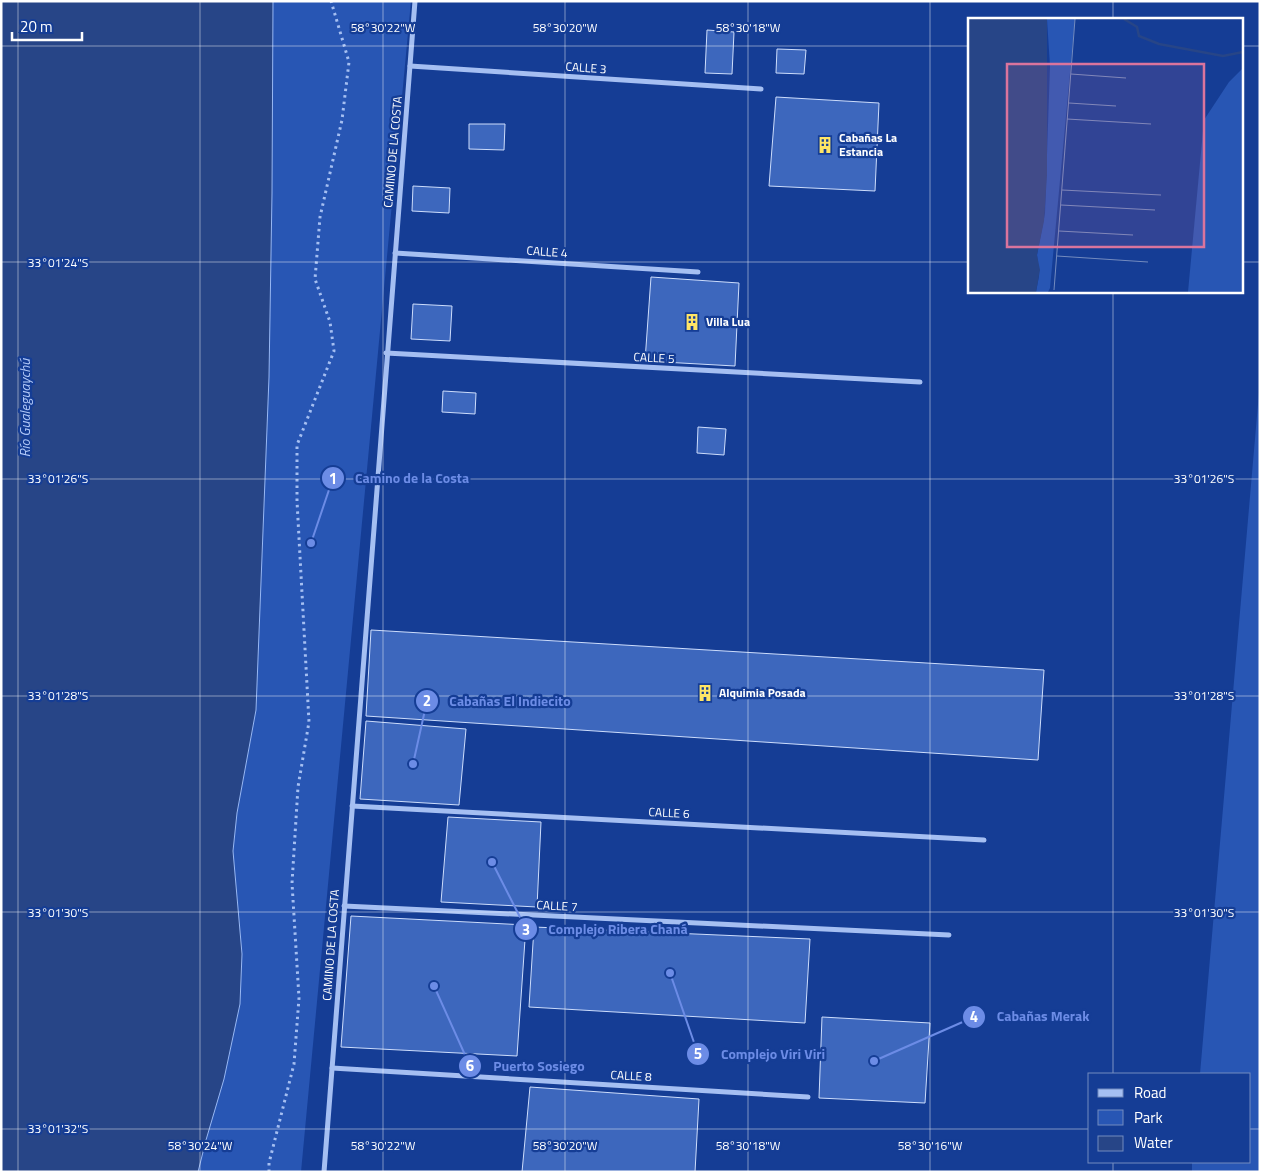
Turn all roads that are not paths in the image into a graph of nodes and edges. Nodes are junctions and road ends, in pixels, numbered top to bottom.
1 (415, 1) edge
2 (410, 66) junction
3 (761, 89) dead end
4 (395, 253) junction
5 (698, 272) dead end
6 (386, 353) junction
7 (920, 382) dead end
8 (352, 806) junction
9 (984, 840) dead end
10 (344, 906) junction
11 (949, 935) dead end
12 (332, 1068) junction
13 (808, 1097) dead end
14 (324, 1172) edge

1 - 2 street, CAMINO DE LA COSTA
2 - 3 street, CALLE 3
2 - 4 street, CAMINO DE LA COSTA
4 - 5 street, CALLE 4
4 - 6 street, CAMINO DE LA COSTA
6 - 7 street, CALLE 5
6 - 8 street, CAMINO DE LA COSTA
8 - 9 street, CALLE 6
8 - 10 street, CAMINO DE LA COSTA
10 - 11 street, CALLE 7
10 - 12 street, CAMINO DE LA COSTA
12 - 13 street, CALLE 8
12 - 14 street, CAMINO DE LA COSTA

